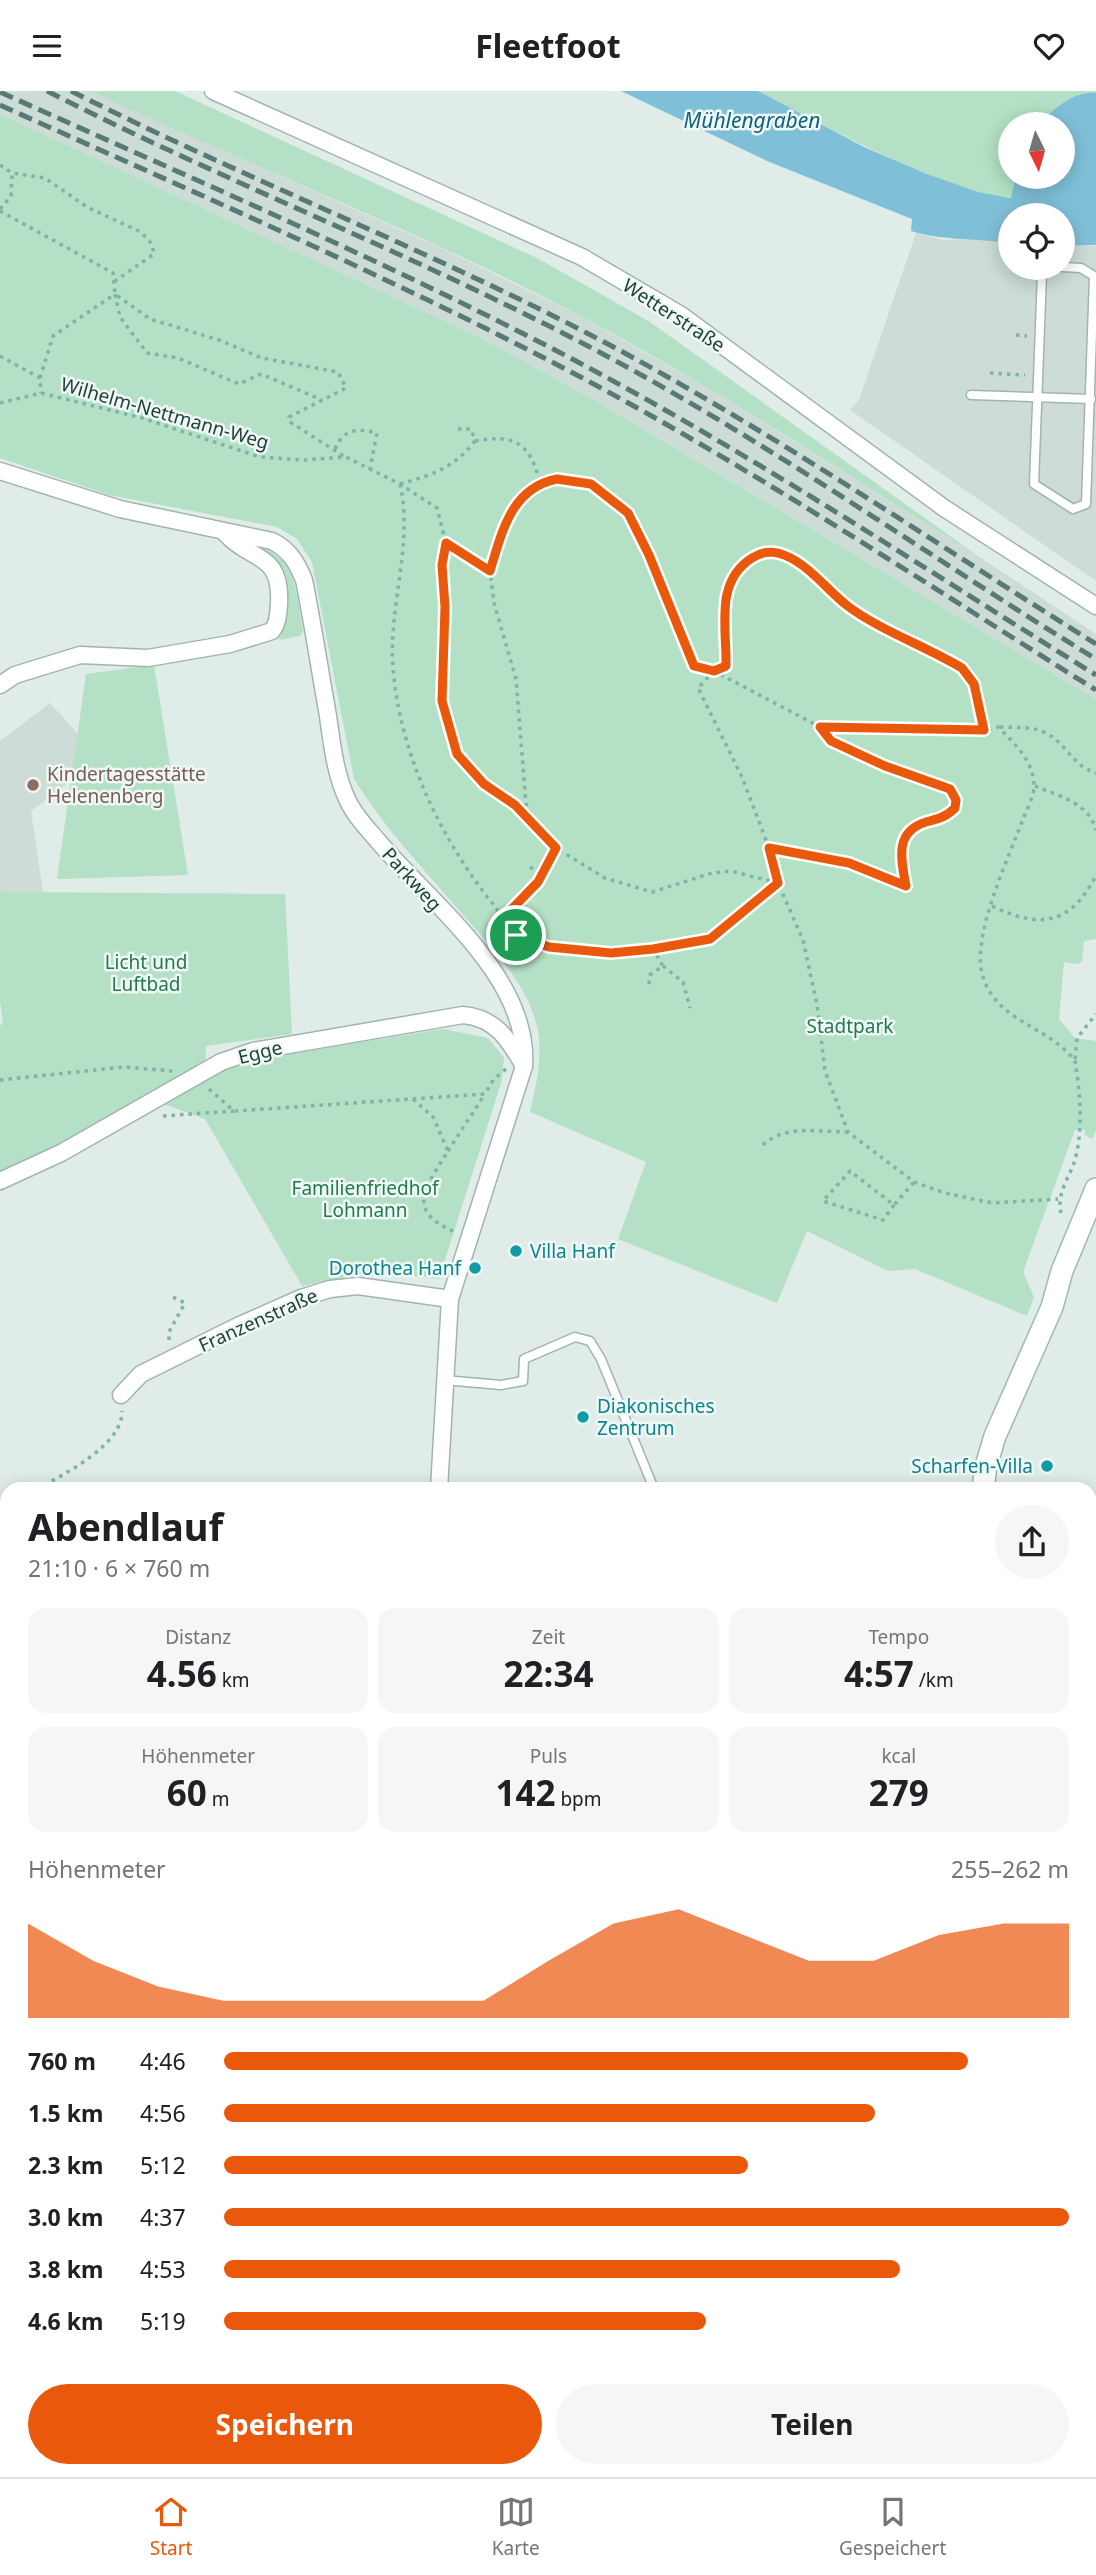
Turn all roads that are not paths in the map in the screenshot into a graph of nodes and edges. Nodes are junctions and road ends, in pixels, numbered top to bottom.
1 (213, 91) edge
2 (1075, 268) edge
3 (1042, 280) edge
4 (1094, 378) edge
5 (971, 395) dead end
6 (1037, 396) junction
7 (1091, 399) junction
8 (0, 471) edge
9 (224, 531) junction
10 (1096, 606) edge
11 (0, 685) edge
12 (524, 1066) junction
13 (0, 1181) edge
14 (1096, 1189) edge
15 (450, 1299) junction
16 (444, 1380) junction
17 (121, 1395) road end
18 (439, 1482) edge
19 (651, 1482) edge
20 (984, 1482) edge

1 - 10 street, Wetterstraße
2 - 4 lane
3 - 6 lane
4 - 7 lane
5 - 6 lane
6 - 7 lane
6 - 7 lane
8 - 9 street, Parkweg
9 - 11 street
9 - 12 street, Parkweg
12 - 13 street, Egge
12 - 15 street, Parkweg
14 - 20 main road
15 - 16 street, Parkweg
15 - 17 street, Franzenstraße
16 - 18 street, Parkweg
16 - 19 lane

